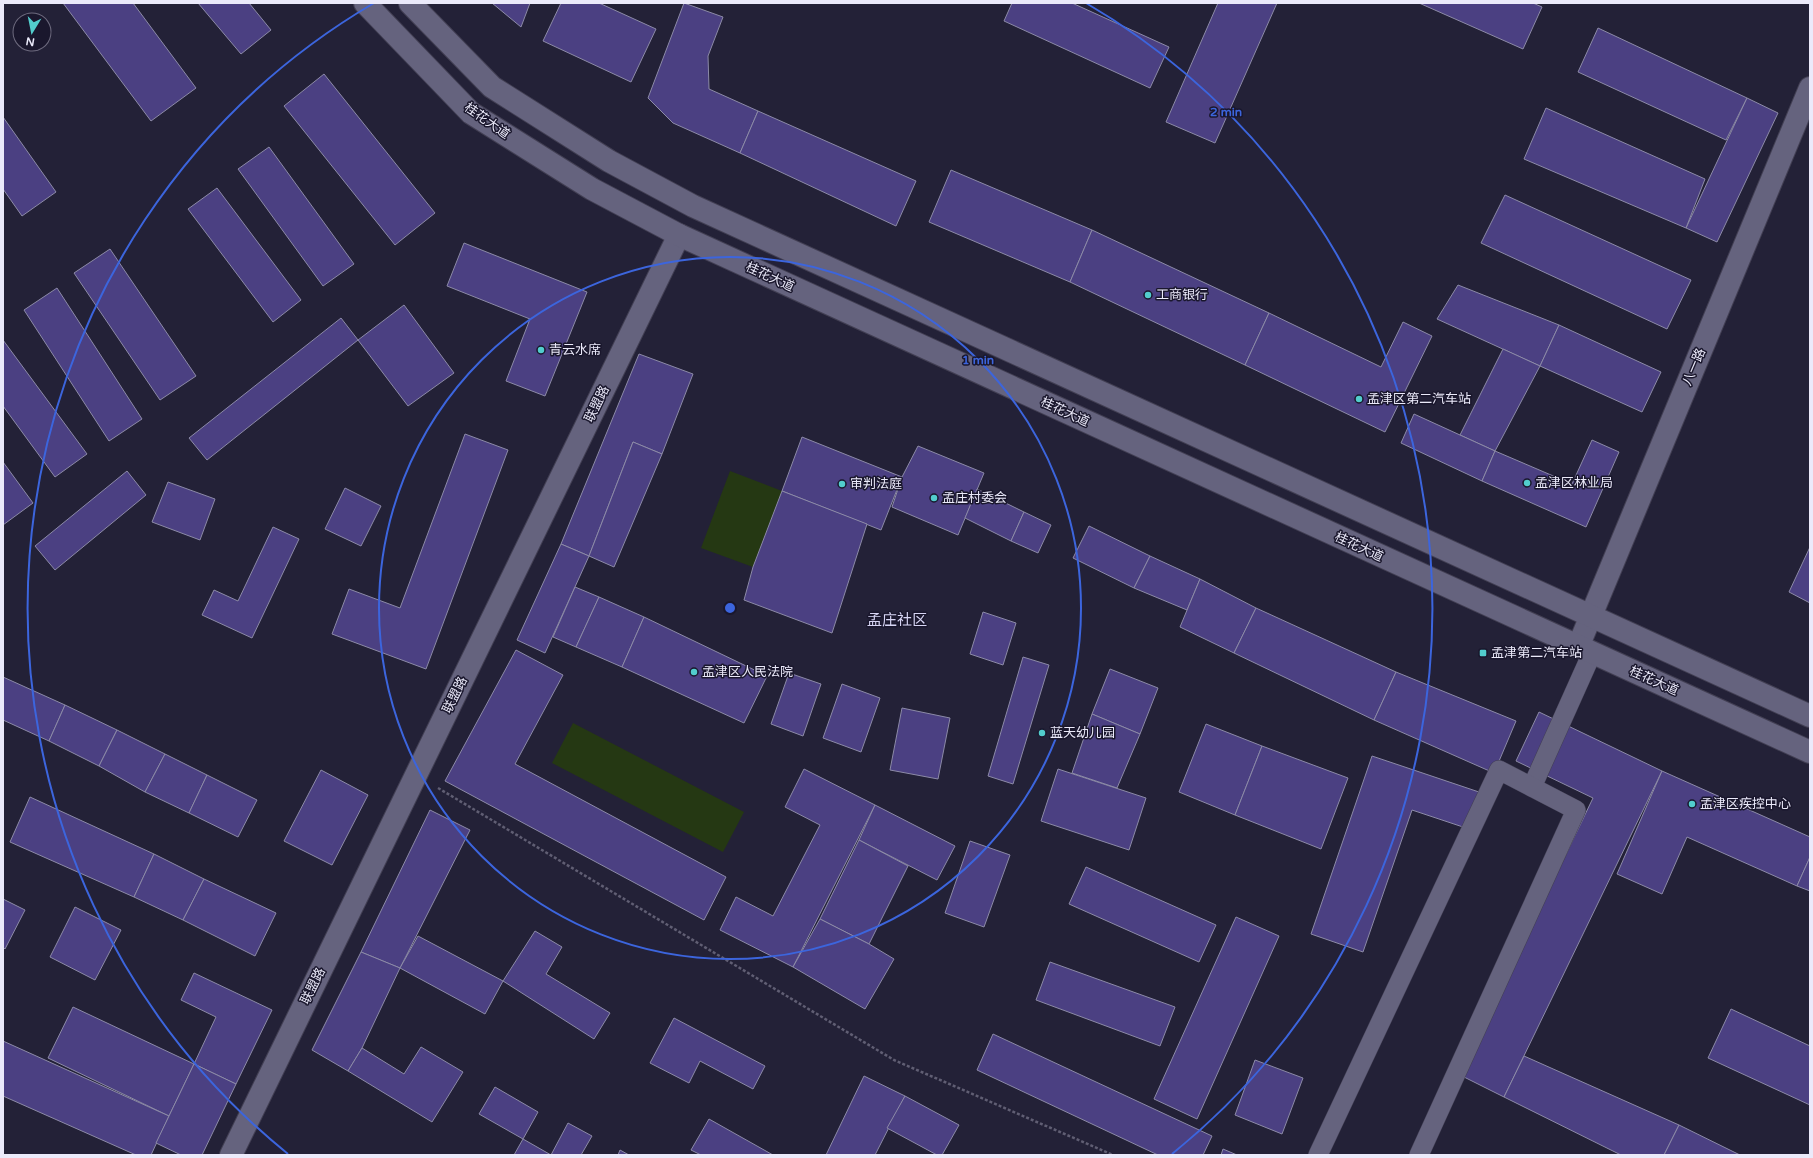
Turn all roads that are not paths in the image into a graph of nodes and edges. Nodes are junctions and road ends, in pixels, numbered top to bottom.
1 (364, 3) edge
2 (410, 3) edge
3 (1810, 88) edge
4 (679, 236) junction
5 (1591, 616) junction
6 (1585, 650) junction
7 (1810, 716) edge
8 (1810, 752) edge
9 (1532, 787) junction
10 (231, 1155) edge
11 (1318, 1155) edge
12 (1419, 1155) edge

1 - 4 main road, 桂花大道
2 - 5 main road
3 - 5 main road, 八一路
4 - 6 main road, 桂花大道
4 - 10 main road, 联盟路
5 - 6 main road, 八一路
5 - 7 main road
6 - 8 main road, 桂花大道
6 - 9 street
9 - 11 street
9 - 12 street

